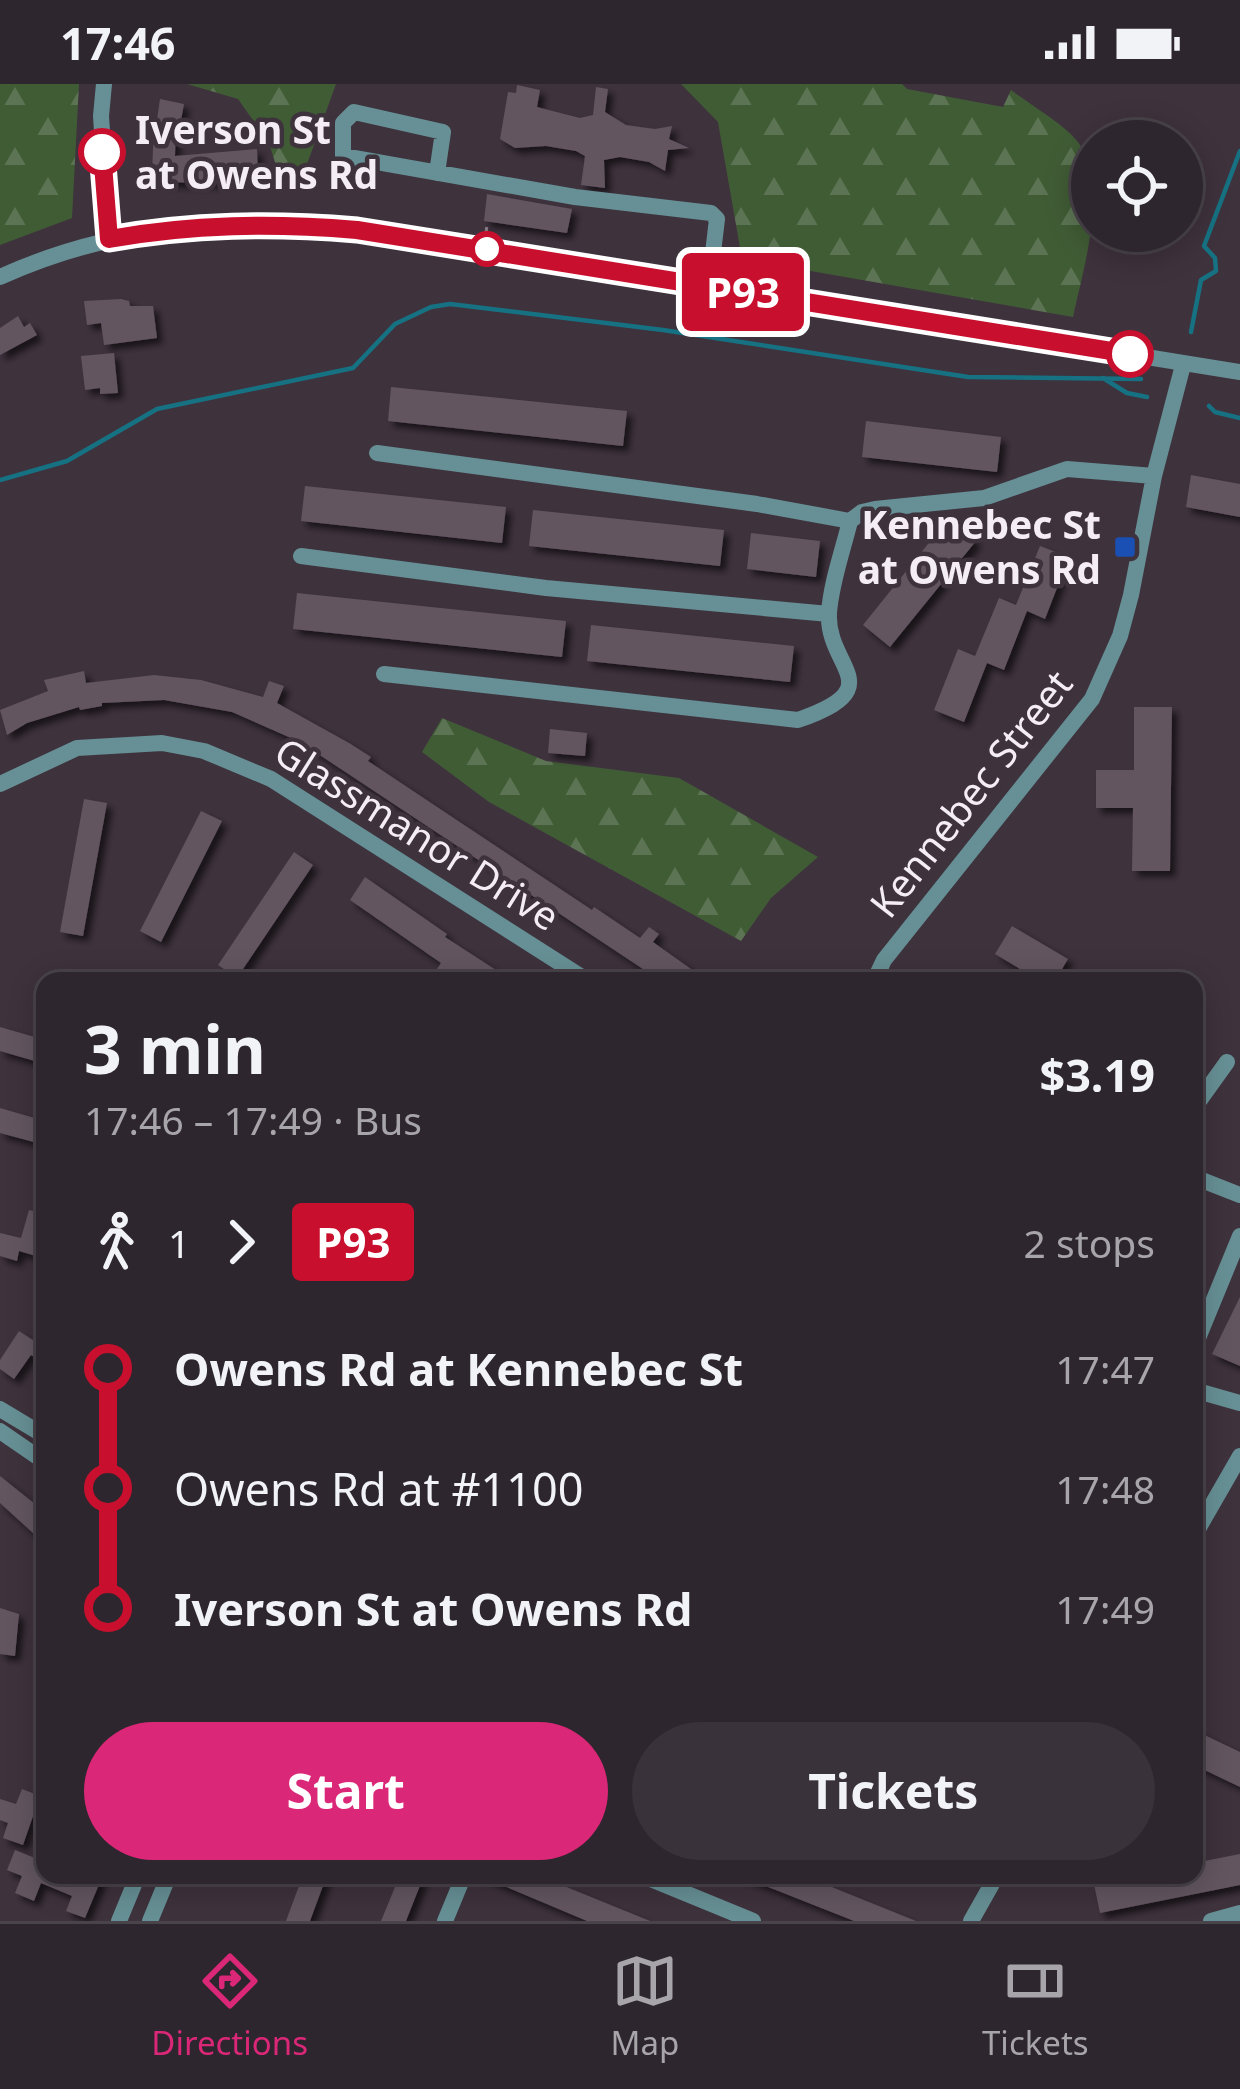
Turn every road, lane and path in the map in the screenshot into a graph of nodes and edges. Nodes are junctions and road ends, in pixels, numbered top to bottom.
1 (104, 84) edge
2 (437, 173) junction
3 (487, 225) dead end
4 (486, 233) dead end
5 (109, 239) junction
6 (0, 277) edge
7 (709, 287) junction
8 (1183, 365) junction
9 (1240, 372) edge
10 (377, 453) dead end
11 (1154, 476) junction
12 (850, 521) junction
13 (301, 556) dead end
14 (829, 614) junction
15 (384, 674) dead end
16 (0, 784) edge
17 (574, 972) edge
18 (878, 972) edge
19 (1227, 1062) dead end
20 (1203, 1095) edge
21 (1203, 1181) edge
22 (1240, 1196) edge
23 (1240, 1236) edge
24 (1203, 1326) edge
25 (1203, 1393) edge
26 (1240, 1403) edge
27 (0, 1409) edge
28 (0, 1430) edge
29 (36, 1431) edge
30 (36, 1456) edge
31 (1240, 1456) edge
32 (1203, 1520) edge
33 (134, 1884) edge
34 (165, 1884) edge
35 (460, 1884) edge
36 (663, 1884) edge
37 (992, 1884) edge
38 (1240, 1913) edge
39 (119, 1921) edge
40 (150, 1921) edge
41 (445, 1921) edge
42 (753, 1921) edge
43 (971, 1921) edge
44 (1210, 1921) edge

1 - 5 street
2 - 2 street
2 - 7 street
3 - 4 path
5 - 6 street
5 - 7 street
7 - 8 street
8 - 9 street
8 - 11 street, Kennebec Street
10 - 12 street
11 - 12 street
11 - 18 street, Kennebec Street
12 - 14 street
13 - 14 street
14 - 15 street
16 - 17 street, Glassmanor Drive
19 - 20 street
21 - 22 street
23 - 24 street
25 - 26 street
27 - 29 street
28 - 30 street
31 - 32 street
33 - 39 street
34 - 40 street
35 - 41 street
36 - 42 street
37 - 43 street
38 - 44 street

